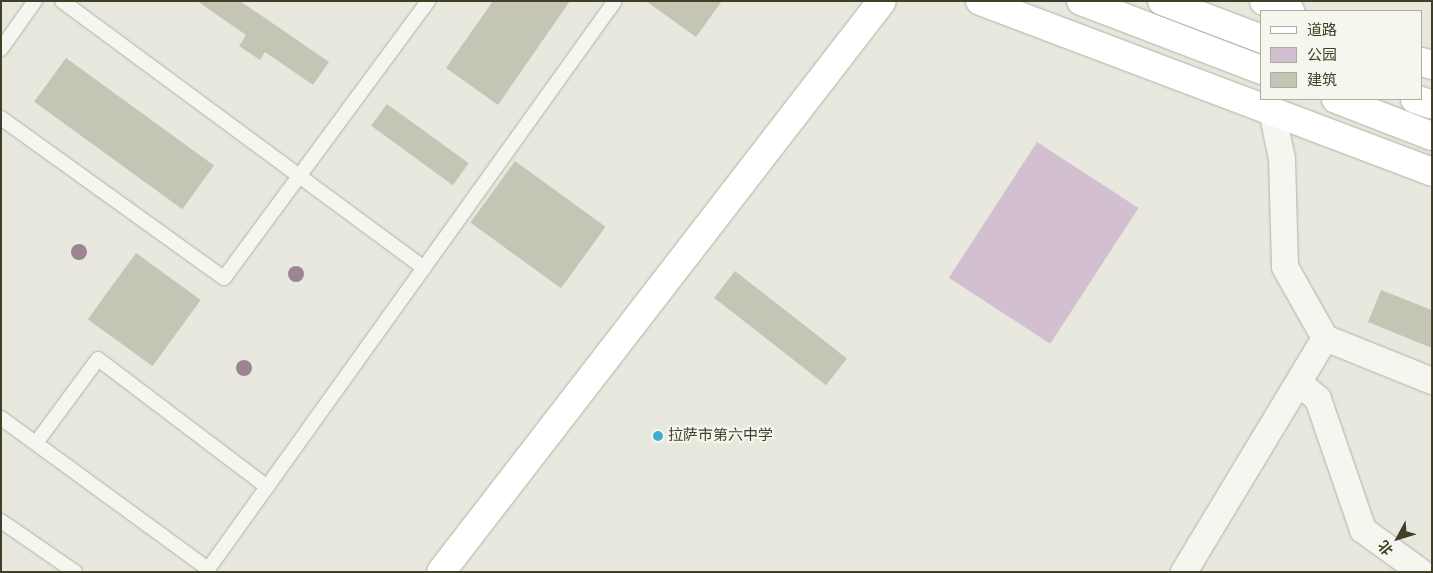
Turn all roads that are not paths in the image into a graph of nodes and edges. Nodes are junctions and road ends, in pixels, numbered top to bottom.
1 (35, 1) edge
2 (62, 1) edge
3 (428, 1) edge
4 (614, 1) edge
5 (882, 1) edge
6 (980, 1) edge
7 (1081, 1) edge
8 (1162, 1) edge
9 (1264, 1) edge
10 (1287, 10) edge
11 (1260, 38) edge
12 (1, 50) edge
13 (1260, 69) edge
14 (1339, 100) edge
15 (1418, 100) edge
16 (1432, 105) edge
17 (1272, 111) junction
18 (1, 118) edge
19 (1432, 136) edge
20 (1432, 172) edge
21 (300, 177) junction
22 (424, 268) junction
23 (1326, 338) junction
24 (1432, 381) edge
25 (1299, 383) junction
26 (1, 418) edge
27 (36, 443) junction
28 (267, 487) junction
29 (1, 521) edge
30 (207, 570) edge
31 (75, 572) edge
32 (441, 572) edge
33 (1184, 572) edge
34 (1421, 572) edge

1 - 12 lane
2 - 21 lane
3 - 21 lane
4 - 22 lane
5 - 32 main road
6 - 17 main road
7 - 13 main road
8 - 11 main road
9 - 10 main road
14 - 19 main road
15 - 16 main road
17 - 20 main road
17 - 23 street
18 - 21 lane
21 - 22 lane
22 - 28 lane
23 - 24 street
23 - 25 street
25 - 33 street
25 - 34 street
26 - 27 lane
27 - 28 lane
27 - 30 lane
28 - 30 lane
29 - 31 lane

